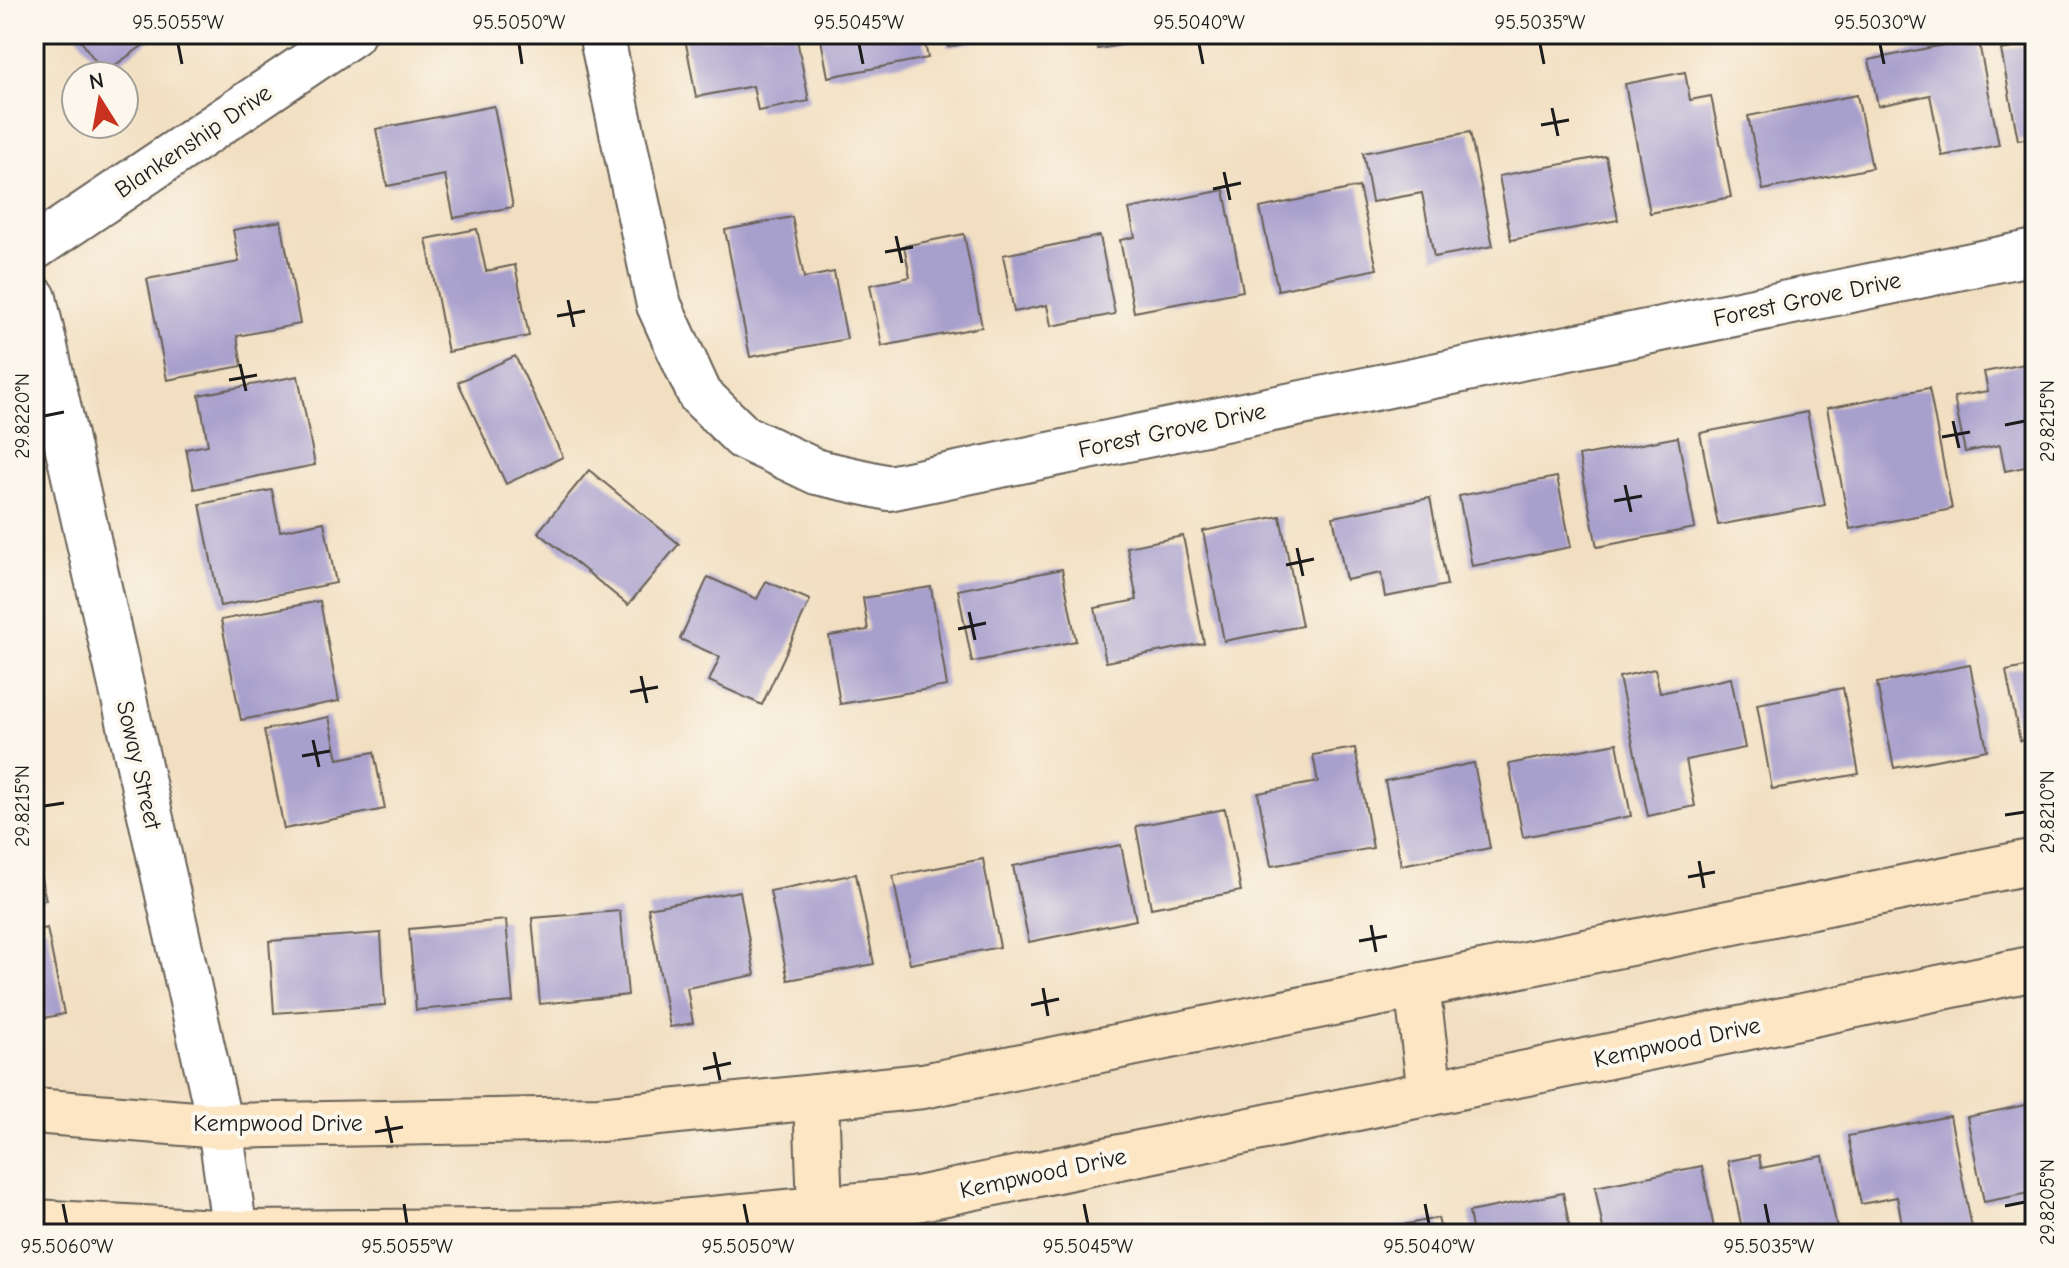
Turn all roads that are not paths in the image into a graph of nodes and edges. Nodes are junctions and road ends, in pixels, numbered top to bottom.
1 (352, 34) edge
2 (601, 34) edge
3 (34, 248) edge
4 (2035, 252) edge
5 (34, 298) edge
6 (2035, 861) edge
7 (2035, 968) edge
8 (1417, 986) junction
9 (1430, 1093) junction
10 (816, 1097) junction
11 (34, 1111) edge
12 (220, 1126) junction
13 (820, 1209) junction
14 (34, 1222) edge
15 (235, 1234) edge

1 - 3 street, Blankenship Drive
2 - 4 street, Forest Grove Drive
5 - 12 street, Soway Street
6 - 8 main road, Kempwood Drive
7 - 9 main road, Kempwood Drive
8 - 9 main road
8 - 10 main road, Kempwood Drive
9 - 13 main road, Kempwood Drive
10 - 12 main road, Kempwood Drive
10 - 13 main road
11 - 12 main road, Kempwood Drive
12 - 15 street, Soway Street
13 - 15 main road, Kempwood Drive
14 - 15 main road, Kempwood Drive

